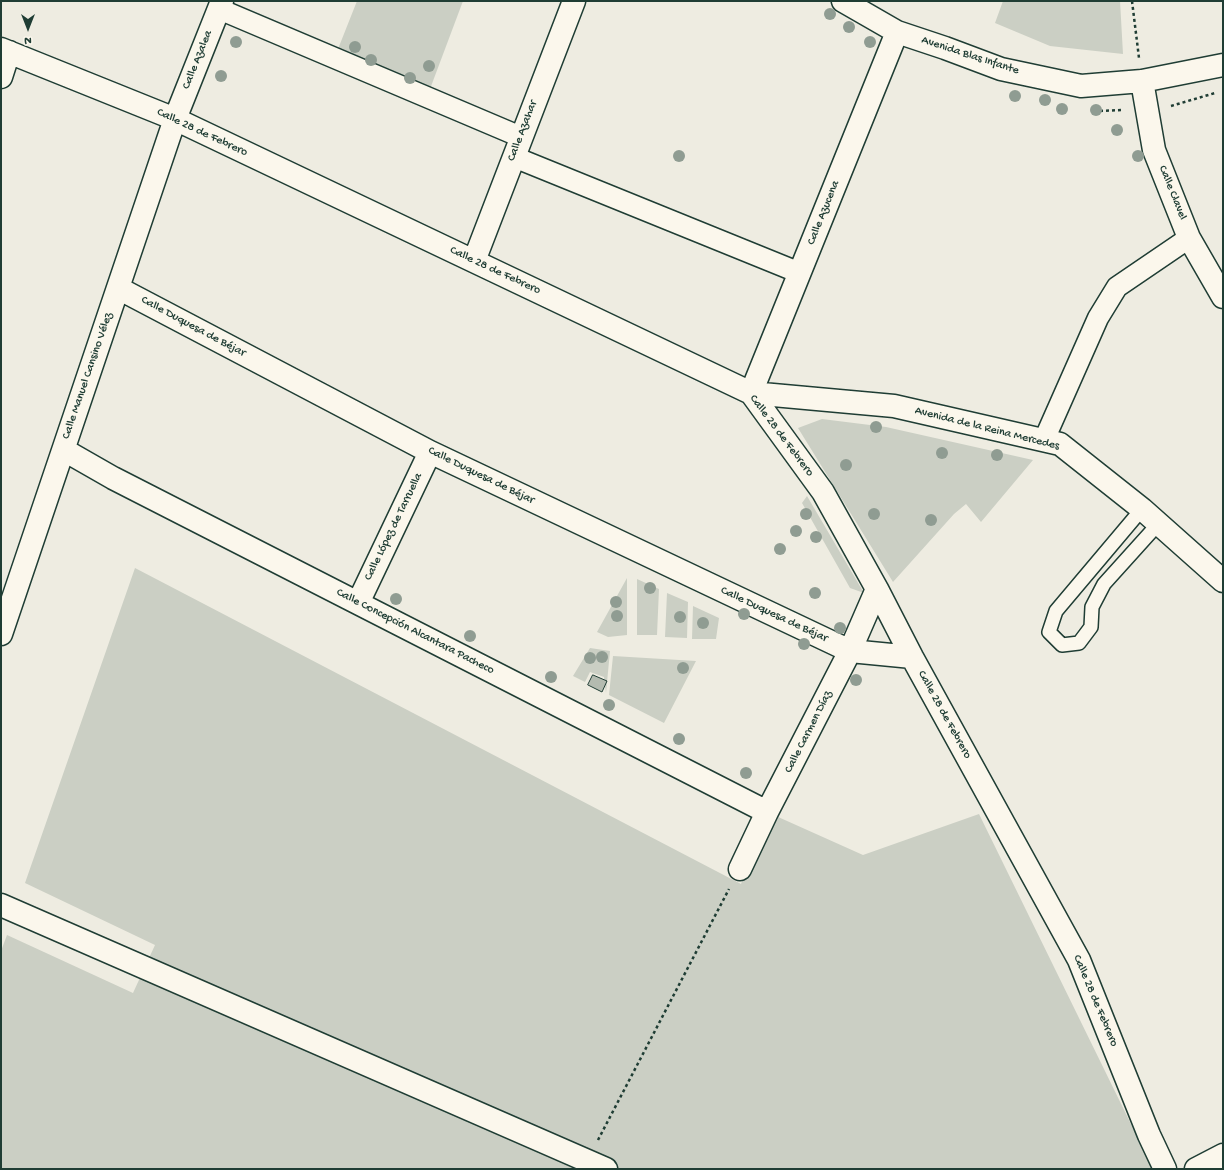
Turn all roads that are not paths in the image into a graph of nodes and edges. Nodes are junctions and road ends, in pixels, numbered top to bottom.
1 (574, 1) edge
2 (843, 1) edge
3 (220, 5) edge
4 (897, 32) junction
5 (5, 50) edge
6 (1223, 65) edge
7 (1, 77) edge
8 (1142, 82) junction
9 (175, 119) junction
10 (517, 147) junction
11 (1189, 238) junction
12 (474, 261) junction
13 (800, 273) junction
14 (118, 288) junction
15 (1223, 297) edge
16 (751, 393) junction
17 (1044, 440) junction
18 (64, 450) junction
19 (430, 452) junction
20 (1142, 509) junction
21 (1159, 523) junction
22 (1223, 581) edge
23 (876, 589) junction
24 (358, 603) junction
25 (1, 634) edge
26 (900, 635) junction
27 (850, 651) junction
28 (912, 657) junction
29 (767, 812) junction
30 (740, 869) road end
31 (1, 904) edge
32 (1223, 1155) edge
33 (597, 1165) edge
34 (1166, 1169) edge
35 (1196, 1169) edge

1 - 10 street, Calle Azahar
2 - 4 street, Avenida Blas Infante
3 - 9 street, Calle Azalea
3 - 10 street
4 - 8 street, Avenida Blas Infante
4 - 13 street, Calle Azucena
5 - 7 street
5 - 9 street, Calle 28 de Febrero
6 - 8 street, Avenida Blas Infante
8 - 11 street, Calle Clavel
9 - 12 street, Calle 28 de Febrero
9 - 14 street, Calle Manuel Cansino Vélez
10 - 12 street, Calle Azahar
10 - 13 street
11 - 15 street, Calle Clavel
11 - 17 street
12 - 16 street, Calle 28 de Febrero
13 - 16 street, Calle Azucena
14 - 18 street, Calle Manuel Cansino Vélez
14 - 19 street, Calle Duquesa de Béjar
16 - 17 street, Avenida de la Reina Mercedes
16 - 23 street, Calle 28 de Febrero
17 - 20 street, Avenida de la Reina Mercedes
18 - 24 street, Calle Concepción Alcantara Pacheco
18 - 25 street, Calle Manuel Cansino Vélez
19 - 24 street, Calle López de Tarruella
19 - 27 street, Calle Duquesa de Béjar
20 - 21 street, Avenida de la Reina Mercedes
20 - 21 lane
21 - 22 street, Avenida de la Reina Mercedes
23 - 26 street, Calle 28 de Febrero
23 - 27 street, Calle Carmen Díaz
24 - 29 street, Calle Concepción Alcantara Pacheco
26 - 27 street
26 - 28 street, Calle 28 de Febrero
27 - 28 street, Calle Duquesa de Béjar
27 - 29 street, Calle Carmen Díaz
28 - 34 street, Calle 28 de Febrero
29 - 30 street, Calle Carmen Díaz
31 - 33 street
32 - 35 street

